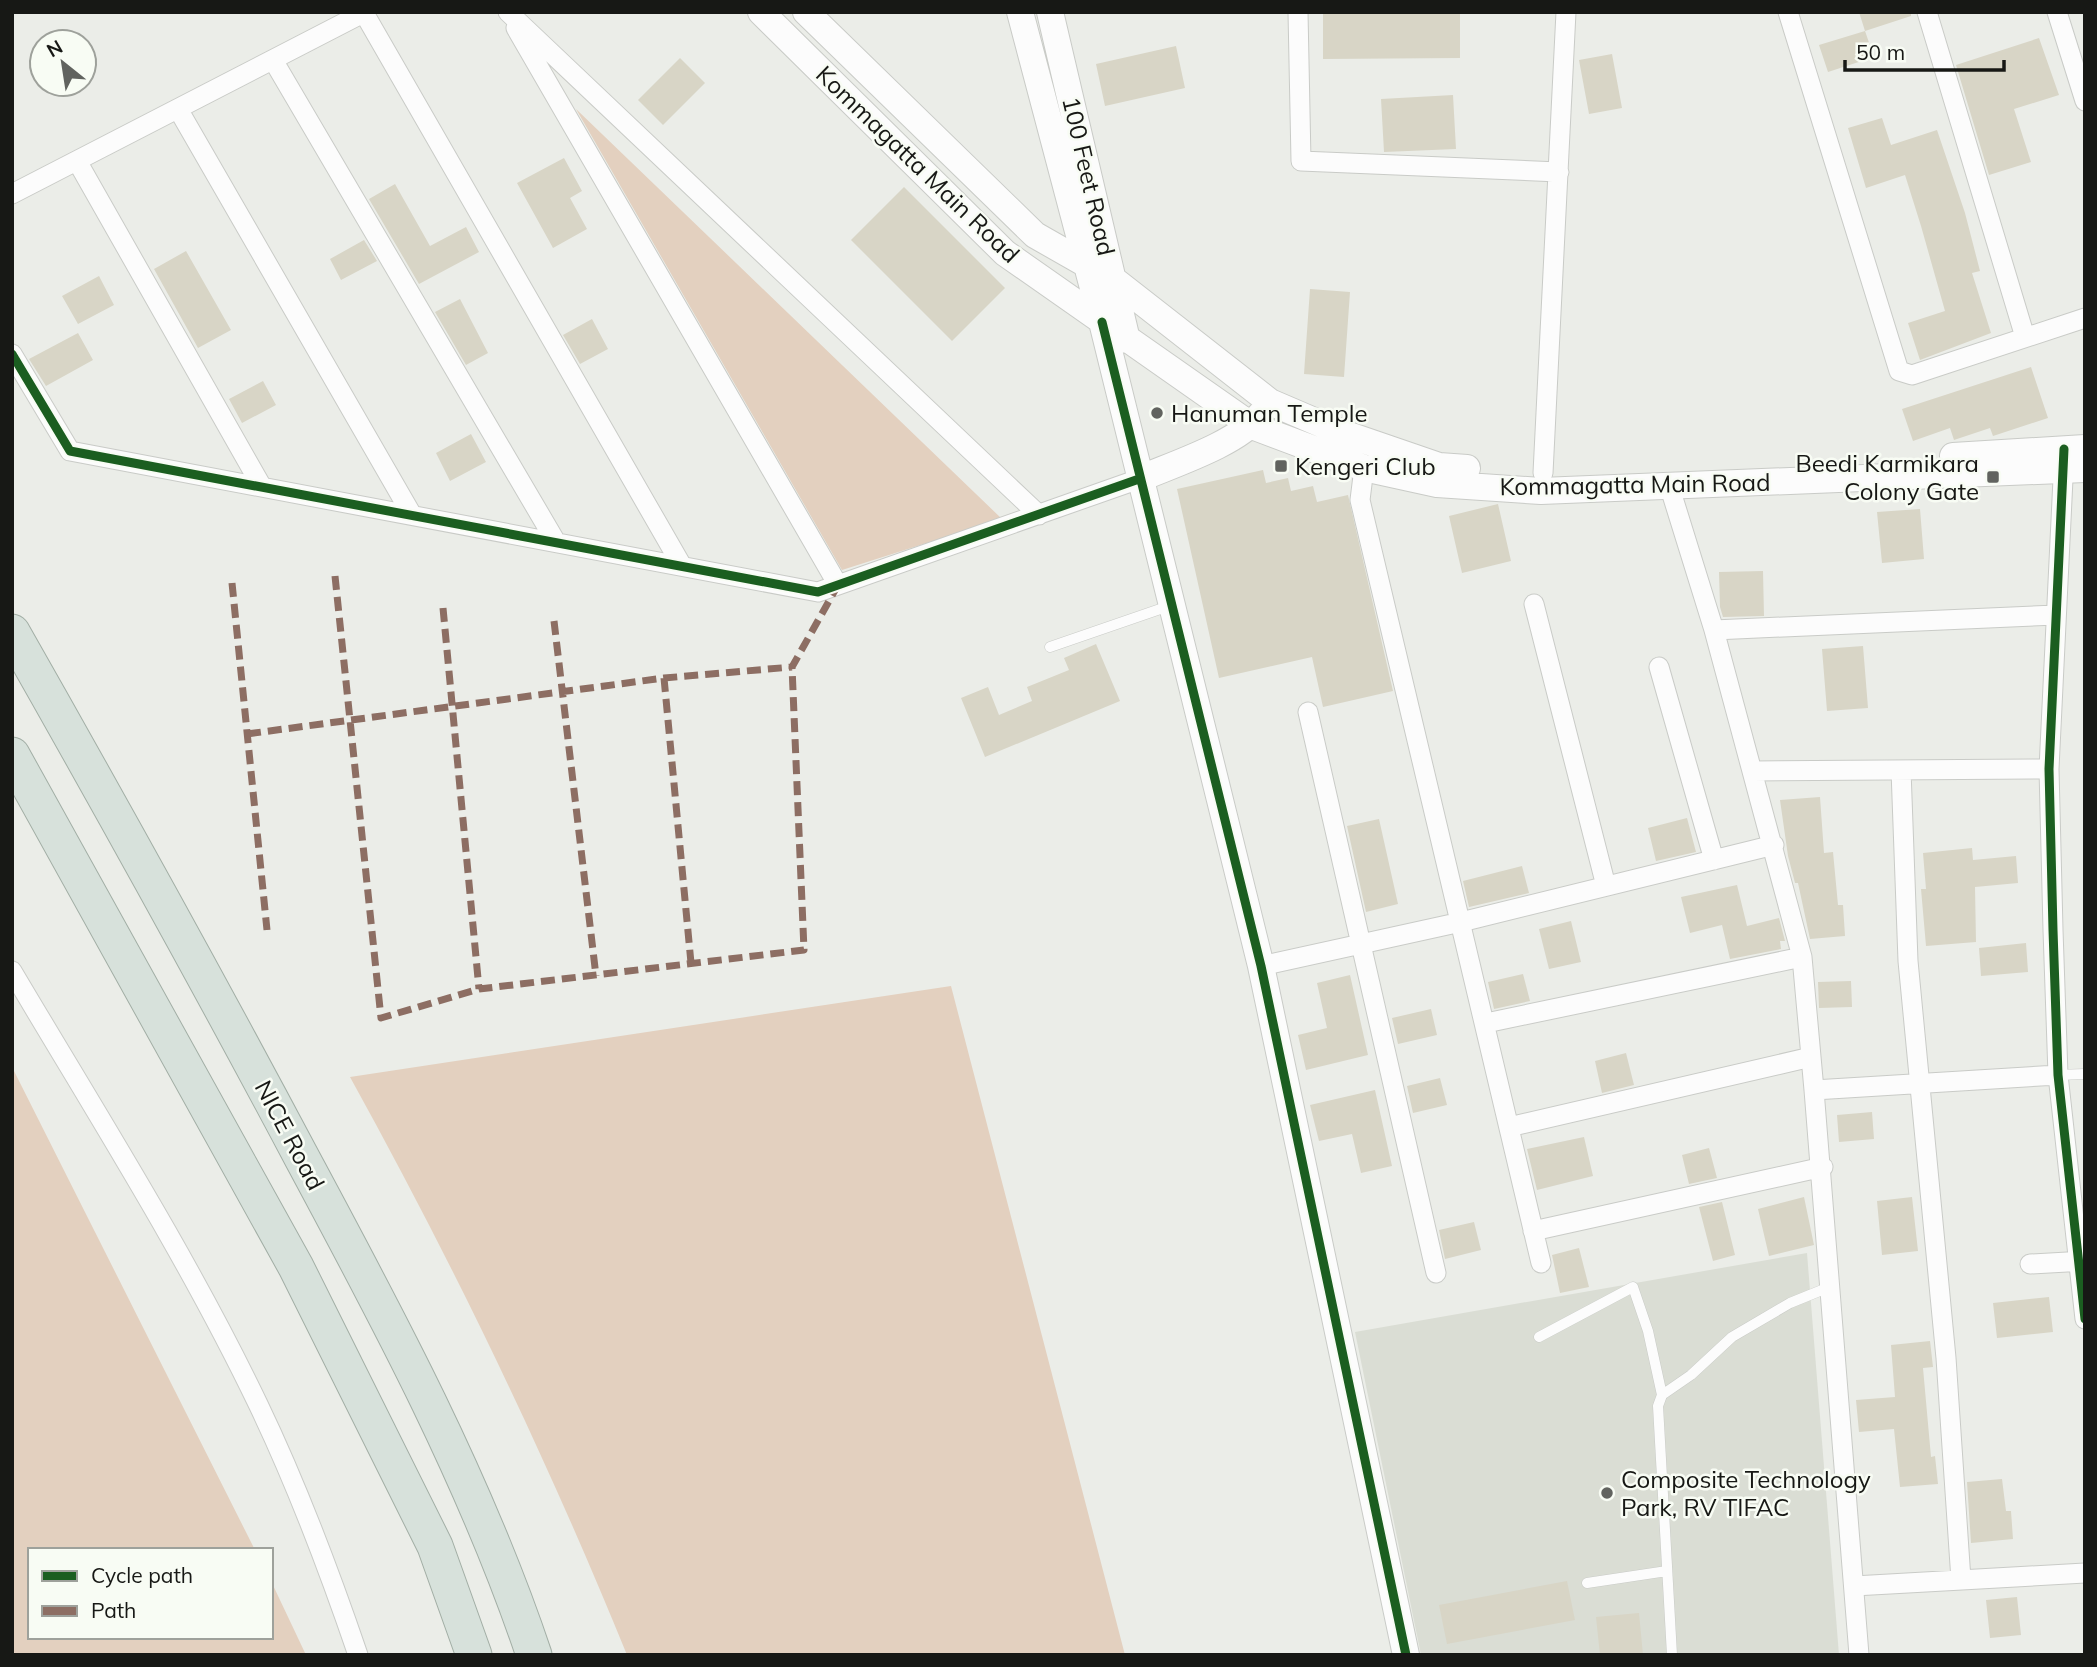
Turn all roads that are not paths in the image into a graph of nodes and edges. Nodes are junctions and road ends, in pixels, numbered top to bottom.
1 (507, 12) edge
2 (761, 12) edge
3 (806, 12) edge
4 (1020, 12) edge
5 (1051, 12) edge
6 (1298, 12) edge
7 (1566, 12) edge
8 (1788, 12) edge
9 (1927, 12) edge
10 (2057, 12) edge
11 (365, 13) edge
12 (273, 60) junction
13 (2085, 102) edge
14 (178, 109) junction
15 (77, 161) junction
16 (1559, 172) junction
17 (12, 194) edge
18 (1087, 264) junction
19 (1114, 281) junction
20 (2085, 318) edge
21 (1102, 321) junction
22 (2025, 337) junction
23 (1127, 340) junction
24 (12, 354) edge
25 (1270, 402) junction
26 (1252, 426) junction
27 (2074, 459) edge
28 (1364, 468) junction
29 (1543, 473) junction
30 (1139, 478) junction
31 (1669, 485) junction
32 (262, 487) junction
33 (412, 515) junction
34 (1039, 515) junction
35 (556, 542) junction
36 (682, 566) junction
37 (838, 584) junction
38 (1534, 604) dead end
39 (1173, 605) junction
40 (2056, 615) junction
41 (1714, 629) junction
42 (12, 632) edge
43 (1050, 647) dead end
44 (1660, 667) dead end
45 (1308, 712) dead end
46 (12, 755) edge
47 (2049, 769) junction
48 (1901, 770) junction
49 (1753, 771) junction
50 (1774, 845) junction
51 (1714, 860) junction
52 (1606, 886) junction
53 (1461, 922) junction
54 (1360, 944) junction
55 (1802, 957) junction
56 (1261, 966) junction
57 (12, 971) edge
58 (1486, 1023) junction
59 (1811, 1057) junction
60 (2085, 1074) edge
61 (2058, 1075) junction
62 (1921, 1084) junction
63 (1814, 1090) junction
64 (1509, 1127) junction
65 (1823, 1167) junction
66 (1533, 1231) junction
67 (2082, 1261) edge
68 (1541, 1263) dead end
69 (2030, 1264) dead end
70 (1436, 1273) dead end
71 (1832, 1286) junction
72 (2085, 1319) edge
73 (1539, 1337) dead end
74 (1662, 1395) junction
75 (1667, 1571) junction
76 (2085, 1573) edge
77 (1961, 1580) junction
78 (1587, 1583) dead end
79 (1854, 1586) junction
80 (358, 1655) edge
81 (474, 1655) edge
82 (534, 1655) edge
83 (1406, 1655) edge
84 (1672, 1655) edge
85 (1859, 1655) edge

1 - 34 street
1 - 37 street
2 - 21 main road, Kommagatta Main Road
3 - 18 main road, Kommagatta Main Road
4 - 18 main road, 100 Feet Road
5 - 19 main road, 100 Feet Road
6 - 16 street
7 - 16 street
8 - 22 street
9 - 22 street
10 - 13 street
11 - 12 street
11 - 36 street
12 - 14 street
12 - 35 street
14 - 15 street
14 - 33 street
15 - 17 street
15 - 32 street
16 - 29 street
18 - 19 main road, Kommagatta Main Road
18 - 21 main road, 100 Feet Road
19 - 23 main road, 100 Feet Road
19 - 25 main road, Kommagatta Main Road
20 - 22 street
21 - 23 main road, Kommagatta Main Road
21 - 30 main road, 100 Feet Road
23 - 26 main road, Kommagatta Main Road
24 - 32 street
25 - 26 main road
25 - 29 main road, Kommagatta Main Road
26 - 28 main road, Kommagatta Main Road
26 - 30 main road
27 - 29 main road, Kommagatta Main Road
27 - 31 main road, Kommagatta Main Road
27 - 40 street
28 - 31 main road, Kommagatta Main Road
28 - 53 street
30 - 34 street
30 - 39 main road, 100 Feet Road
31 - 41 street
32 - 33 street
33 - 35 street
34 - 37 street
35 - 36 street
36 - 37 street
38 - 52 street
39 - 43 lane
39 - 56 main road, 100 Feet Road
40 - 41 street
40 - 47 street
41 - 49 street
42 - 82 highway, NICE Road
44 - 51 street
45 - 54 street
46 - 81 highway
47 - 48 street
47 - 61 street
48 - 49 street
48 - 62 street
49 - 50 street
50 - 51 street
50 - 55 street
51 - 52 street
52 - 53 street
53 - 54 street
53 - 58 street
54 - 56 street
54 - 70 street
55 - 58 street
55 - 59 street
56 - 83 main road, 100 Feet Road
57 - 80 street
58 - 64 street
59 - 63 street
59 - 64 street
60 - 61 lane
61 - 62 street
61 - 67 street
62 - 63 street
62 - 77 street
63 - 65 street
64 - 66 street
65 - 66 street
65 - 71 street
66 - 68 street
67 - 69 street
67 - 72 street
71 - 74 lane
71 - 79 street
73 - 74 lane
74 - 75 lane
75 - 78 lane
75 - 84 lane
76 - 77 street
77 - 79 street
79 - 85 street

